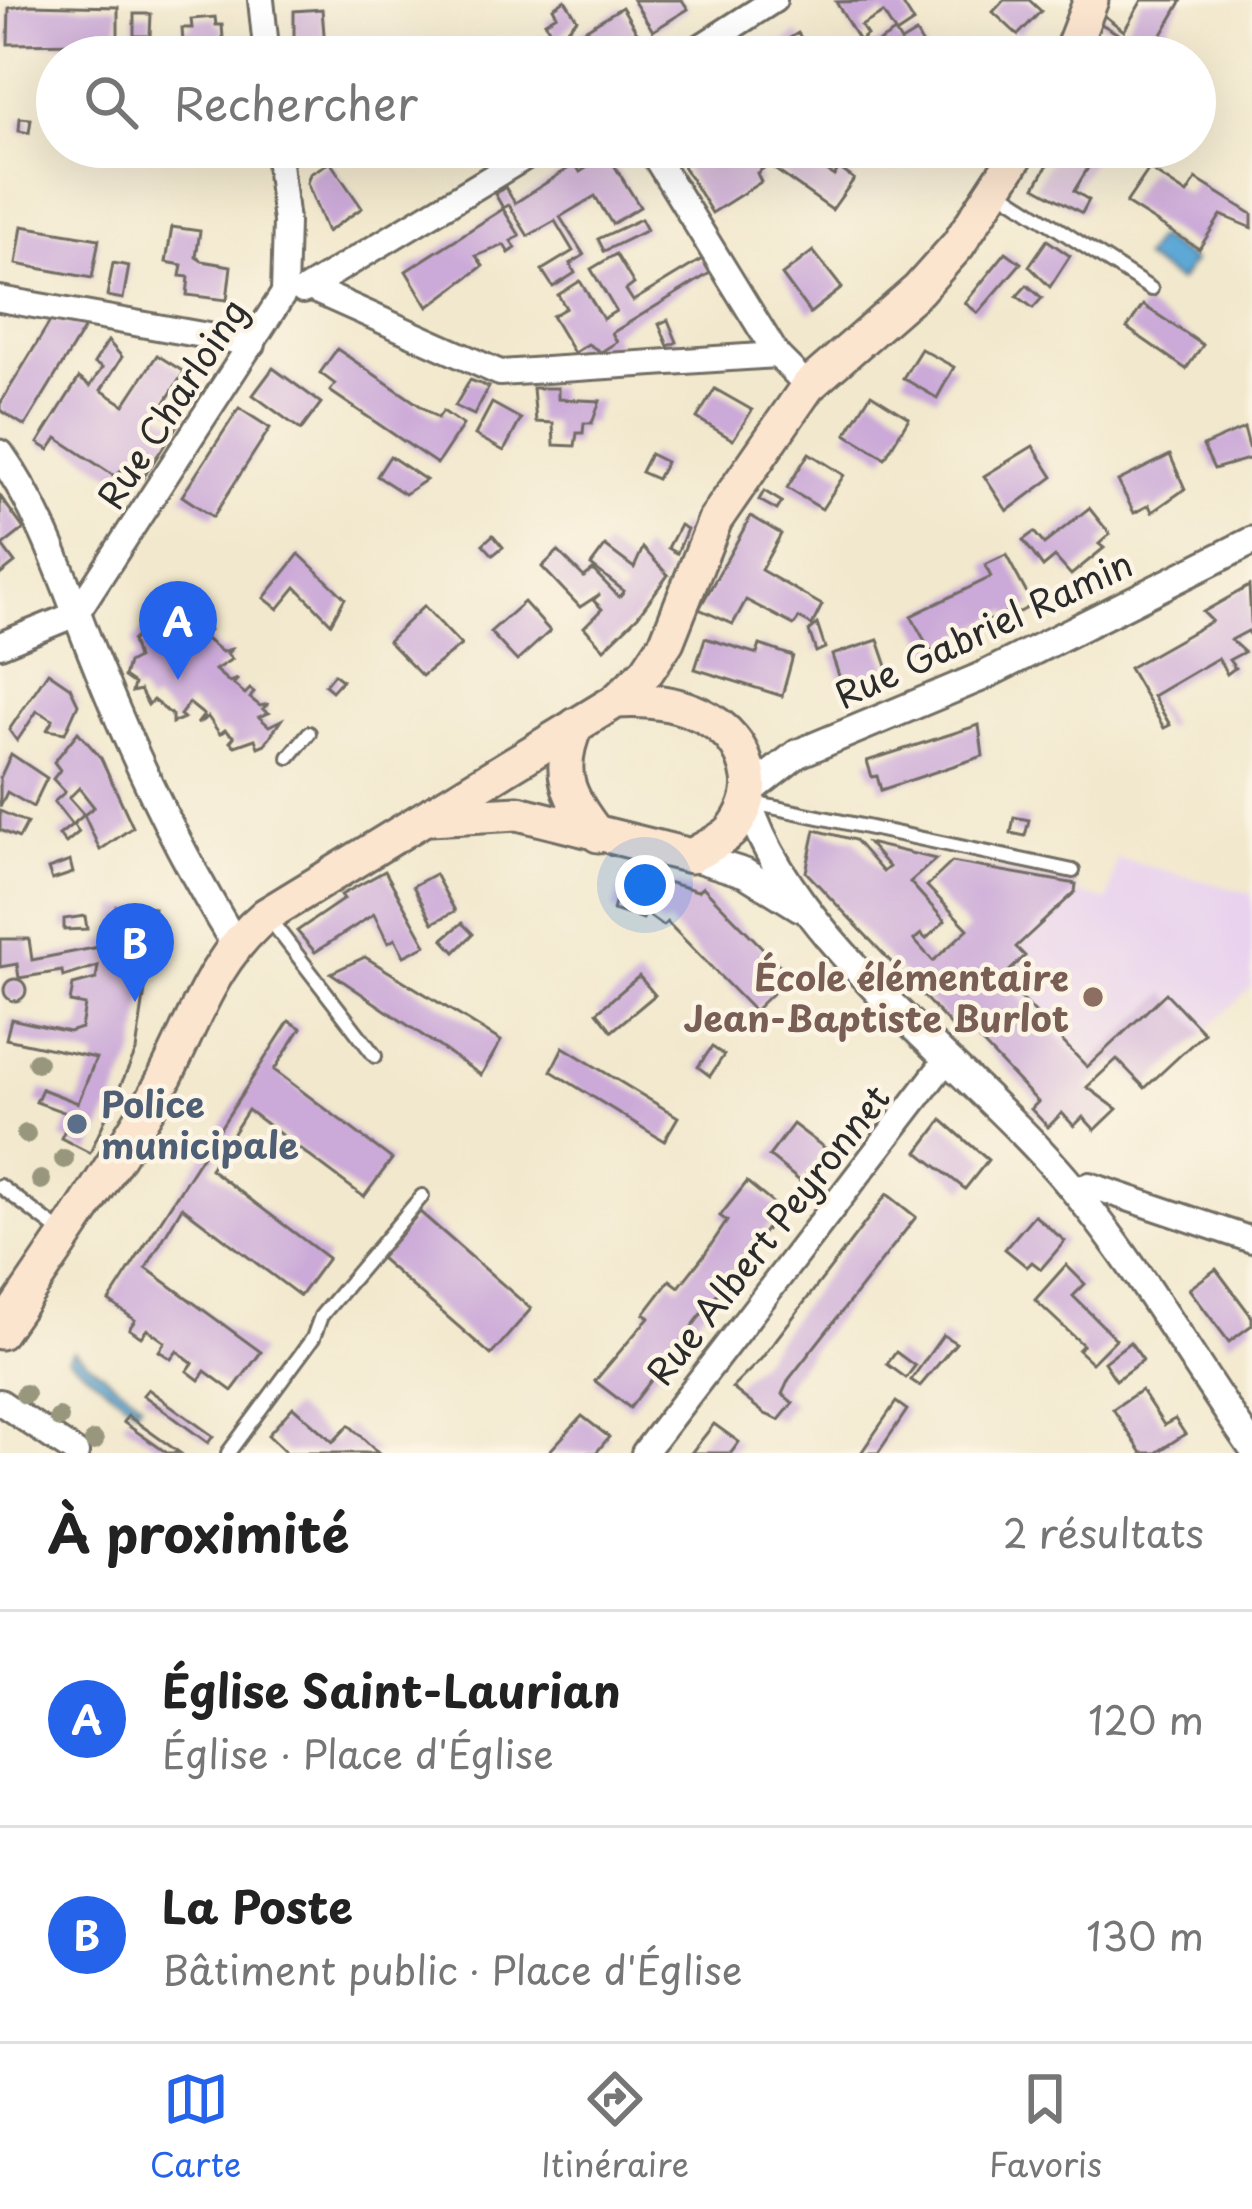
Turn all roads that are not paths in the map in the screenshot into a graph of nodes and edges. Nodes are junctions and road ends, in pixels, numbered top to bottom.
1 (261, 0) edge
2 (774, 0) edge
3 (1091, 0) edge
4 (265, 36) edge
5 (718, 36) edge
6 (1077, 36) edge
7 (280, 168) edge
8 (508, 168) edge
9 (663, 168) edge
10 (1010, 168) edge
11 (998, 190) junction
12 (1151, 289) dead end
13 (312, 290) junction
14 (284, 293) junction
15 (0, 299) edge
16 (253, 344) junction
17 (777, 355) junction
18 (808, 386) junction
19 (0, 454) edge
20 (1252, 541) edge
21 (76, 614) junction
22 (0, 645) edge
23 (616, 701) junction
24 (577, 725) junction
25 (310, 733) dead end
26 (289, 757) dead end
27 (749, 796) junction
28 (430, 818) junction
29 (598, 835) junction
30 (691, 856) junction
31 (1073, 871) dead end
32 (809, 912) junction
33 (266, 915) junction
34 (234, 942) junction
35 (375, 1057) dead end
36 (947, 1059) junction
37 (0, 1186) edge
38 (1075, 1190) junction
39 (422, 1196) dead end
40 (66, 1236) junction
41 (1252, 1240) edge
42 (0, 1332) edge
43 (0, 1402) edge
44 (1252, 1447) edge
45 (76, 1453) edge
46 (228, 1453) edge
47 (644, 1453) edge

1 - 4 street
2 - 5 street
3 - 6 main road
7 - 14 street, Rue Charloing
8 - 13 street
9 - 17 street
10 - 11 main road
11 - 12 lane
11 - 18 main road
13 - 14 street
13 - 17 street
14 - 16 street, Rue Charloing
15 - 16 street
16 - 21 street, Rue Charloing
17 - 18 street
18 - 23 main road
19 - 21 street
20 - 27 street, Rue Gabriel Ramin
21 - 22 street
21 - 34 street
23 - 24 main road
23 - 27 main road
24 - 28 main road
24 - 29 main road
25 - 26 lane
27 - 30 main road
27 - 31 lane
27 - 32 street
28 - 29 main road
28 - 33 main road
29 - 30 main road
30 - 32 street
32 - 36 street
33 - 34 main road
33 - 35 lane
34 - 40 main road
36 - 38 street
36 - 47 street, Rue Albert Peyronnet
37 - 40 lane
38 - 41 street
38 - 44 street
39 - 46 lane
40 - 42 main road
43 - 45 street

